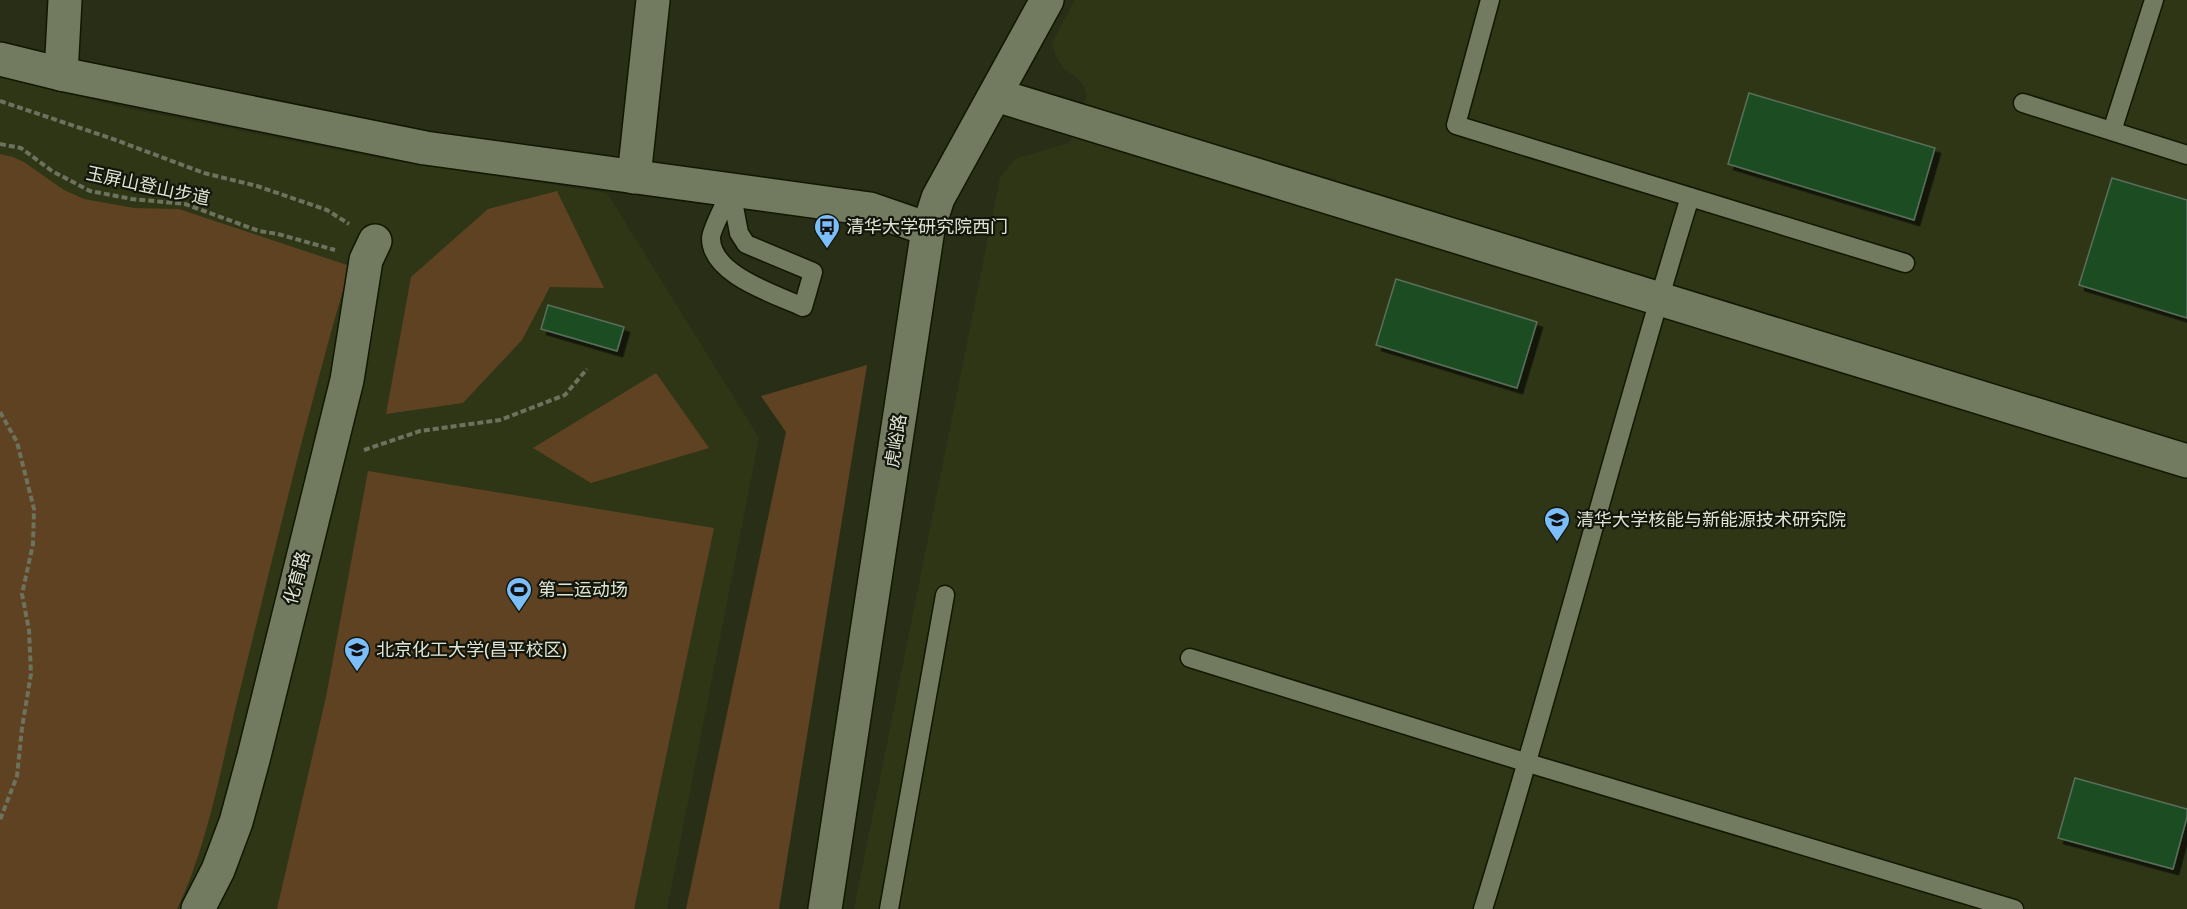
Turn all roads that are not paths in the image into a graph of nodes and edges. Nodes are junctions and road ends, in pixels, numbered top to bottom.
1 (65, 0) edge
2 (653, 0) edge
3 (1047, 0) edge
4 (1490, 0) edge
5 (2154, 0) edge
6 (0, 59) edge
7 (61, 74) junction
8 (996, 95) junction
9 (2023, 103) dead end
10 (2112, 131) junction
11 (2187, 155) edge
12 (634, 177) junction
13 (731, 191) junction
14 (1690, 197) junction
15 (928, 229) junction
16 (370, 251) road end
17 (1905, 263) dead end
18 (1659, 298) junction
19 (2187, 461) edge
20 (945, 595) dead end
21 (1190, 658) dead end
22 (1528, 763) junction
23 (198, 909) edge
24 (825, 909) edge
25 (889, 909) edge
26 (1483, 909) edge
27 (2014, 909) edge

1 - 7 street
2 - 12 street
3 - 8 street, 虎峪路
4 - 14 lane
5 - 10 lane
6 - 7 street
7 - 12 street
8 - 15 street, 虎峪路
8 - 18 street
9 - 10 lane
10 - 11 lane
12 - 13 street
13 - 13 lane
13 - 15 street
14 - 17 lane
14 - 18 lane
15 - 24 street, 虎峪路
16 - 23 street, 化育路
18 - 19 street
18 - 22 lane
20 - 25 lane
21 - 22 lane
22 - 26 lane
22 - 27 lane

